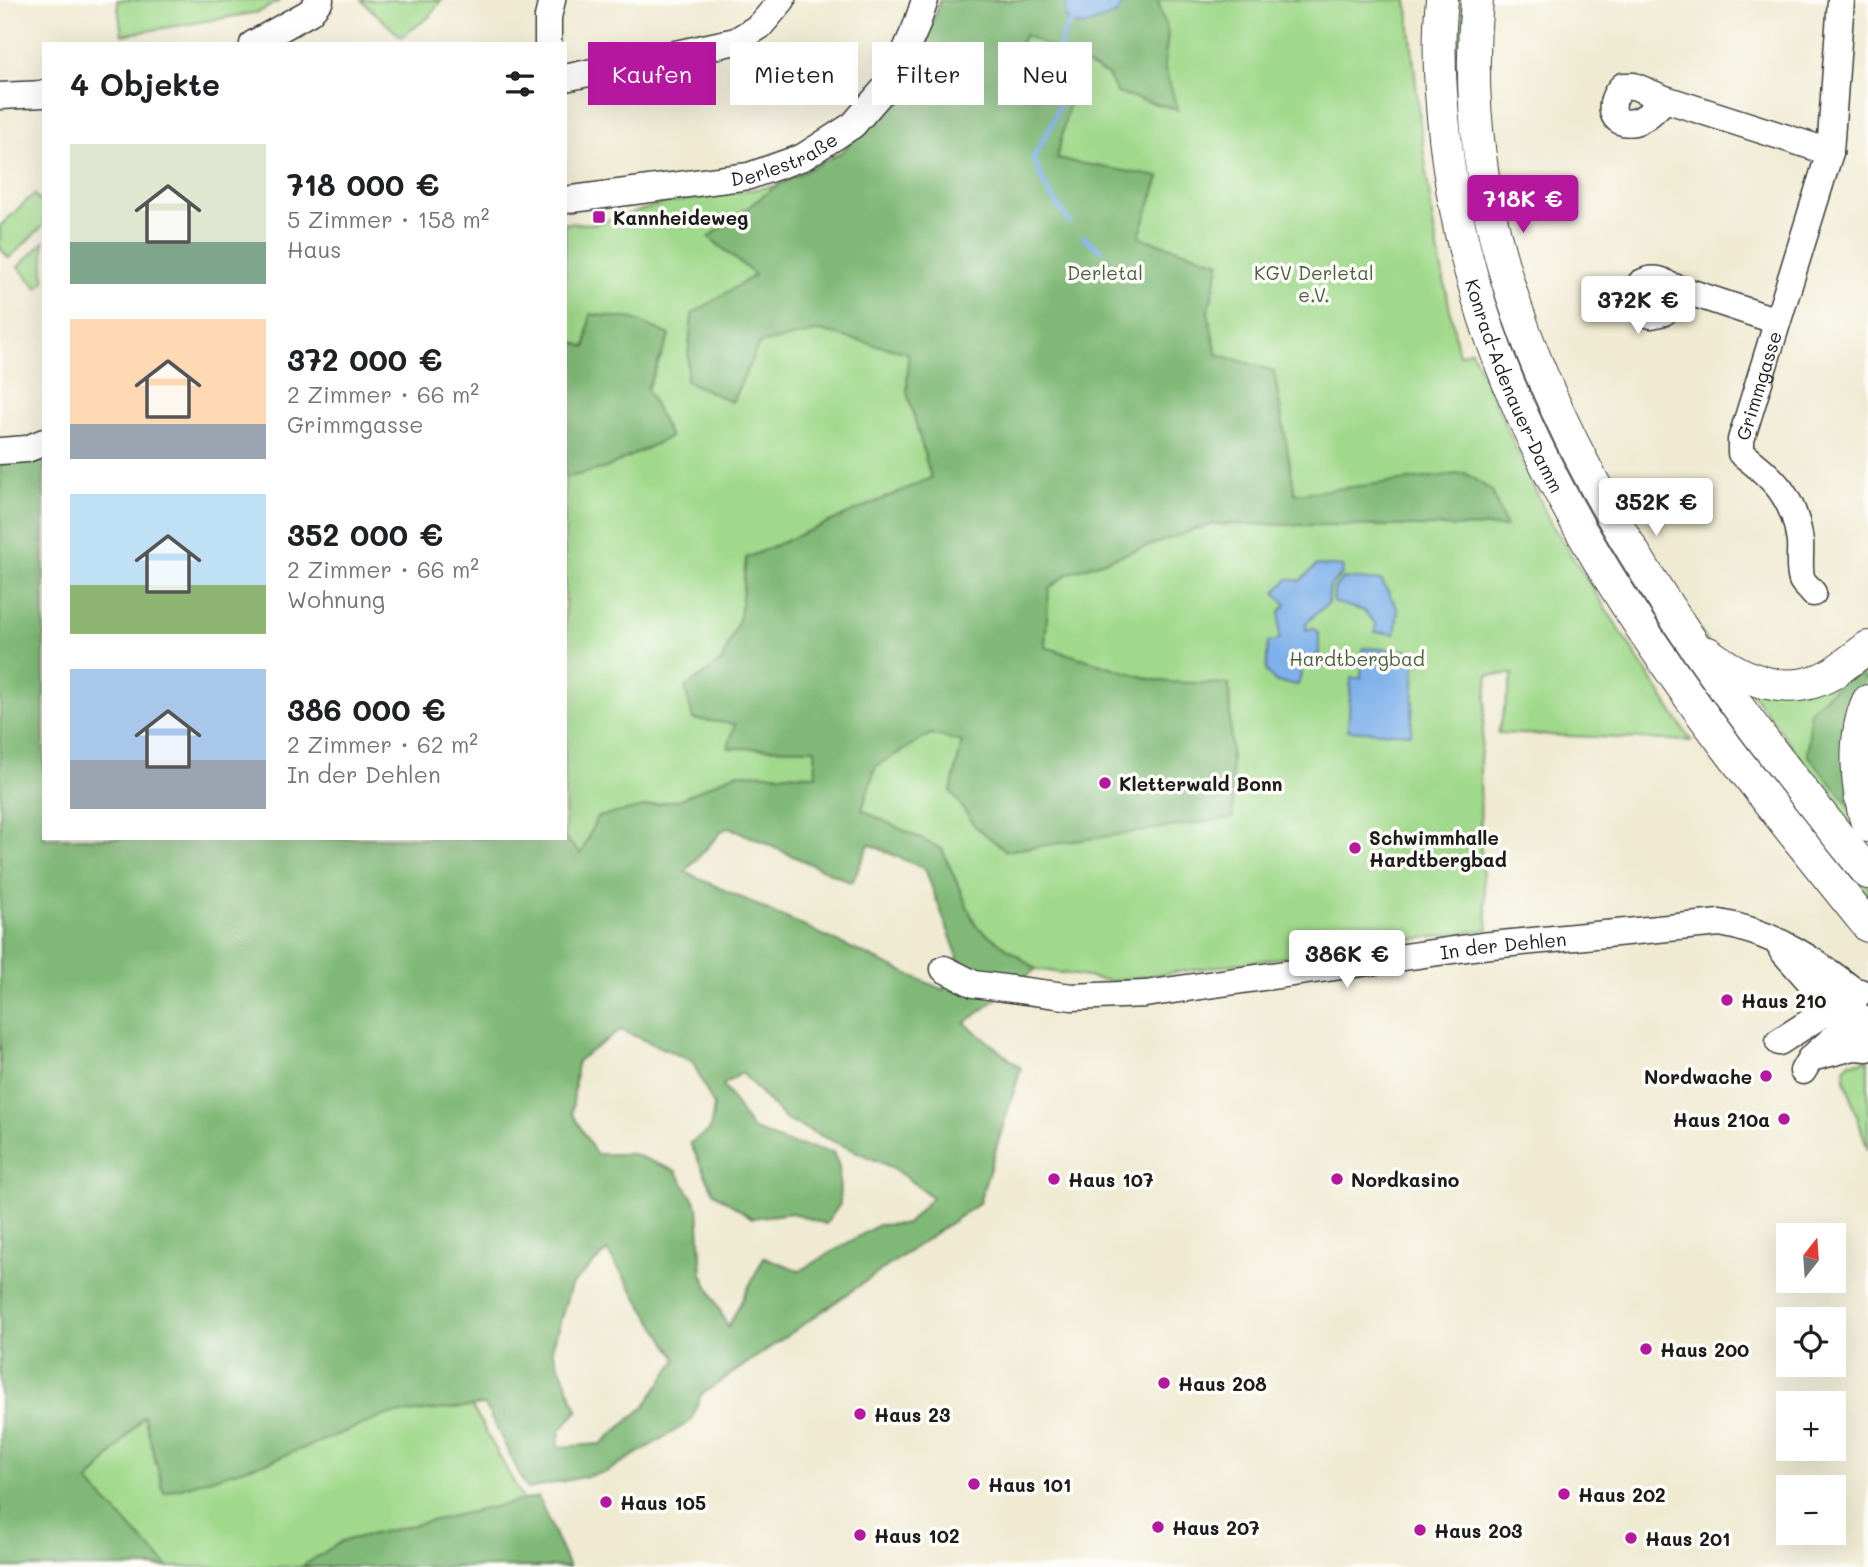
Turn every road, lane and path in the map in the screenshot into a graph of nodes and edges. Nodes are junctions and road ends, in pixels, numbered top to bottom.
1 (320, 0) edge
2 (552, 0) edge
3 (782, 0) edge
4 (925, 0) edge
5 (1442, 0) edge
6 (1477, 0) edge
7 (1841, 0) edge
8 (257, 42) edge
9 (548, 42) edge
10 (567, 78) edge
11 (42, 94) edge
12 (0, 96) edge
13 (1665, 99) dead end
14 (1830, 152) junction
15 (567, 200) edge
16 (1668, 285) dead end
17 (1777, 321) junction
18 (42, 443) edge
19 (0, 451) edge
20 (1813, 593) dead end
21 (1688, 637) junction
22 (1868, 647) edge
23 (1868, 701) edge
24 (1868, 826) edge
25 (1868, 873) edge
26 (1868, 926) edge
27 (944, 969) dead end
28 (1860, 997) edge
29 (1868, 1029) edge
30 (1868, 1048) edge
31 (1800, 1061) junction

1 - 8 street
2 - 9 street
3 - 10 street
4 - 15 street, Derlestraße
5 - 26 main road, Konrad-Adenauer-Damm
6 - 21 main road, Konrad-Adenauer-Damm
7 - 14 street, Grimmgasse
11 - 12 street
13 - 14 street
14 - 17 street, Grimmgasse
16 - 17 street, Grimmgasse
17 - 20 street, Grimmgasse
18 - 19 street
21 - 22 main road
21 - 25 main road, Konrad-Adenauer-Damm
23 - 24 main road
27 - 28 street, In der Dehlen
28 - 29 main road
28 - 31 street
28 - 31 street
30 - 31 street

